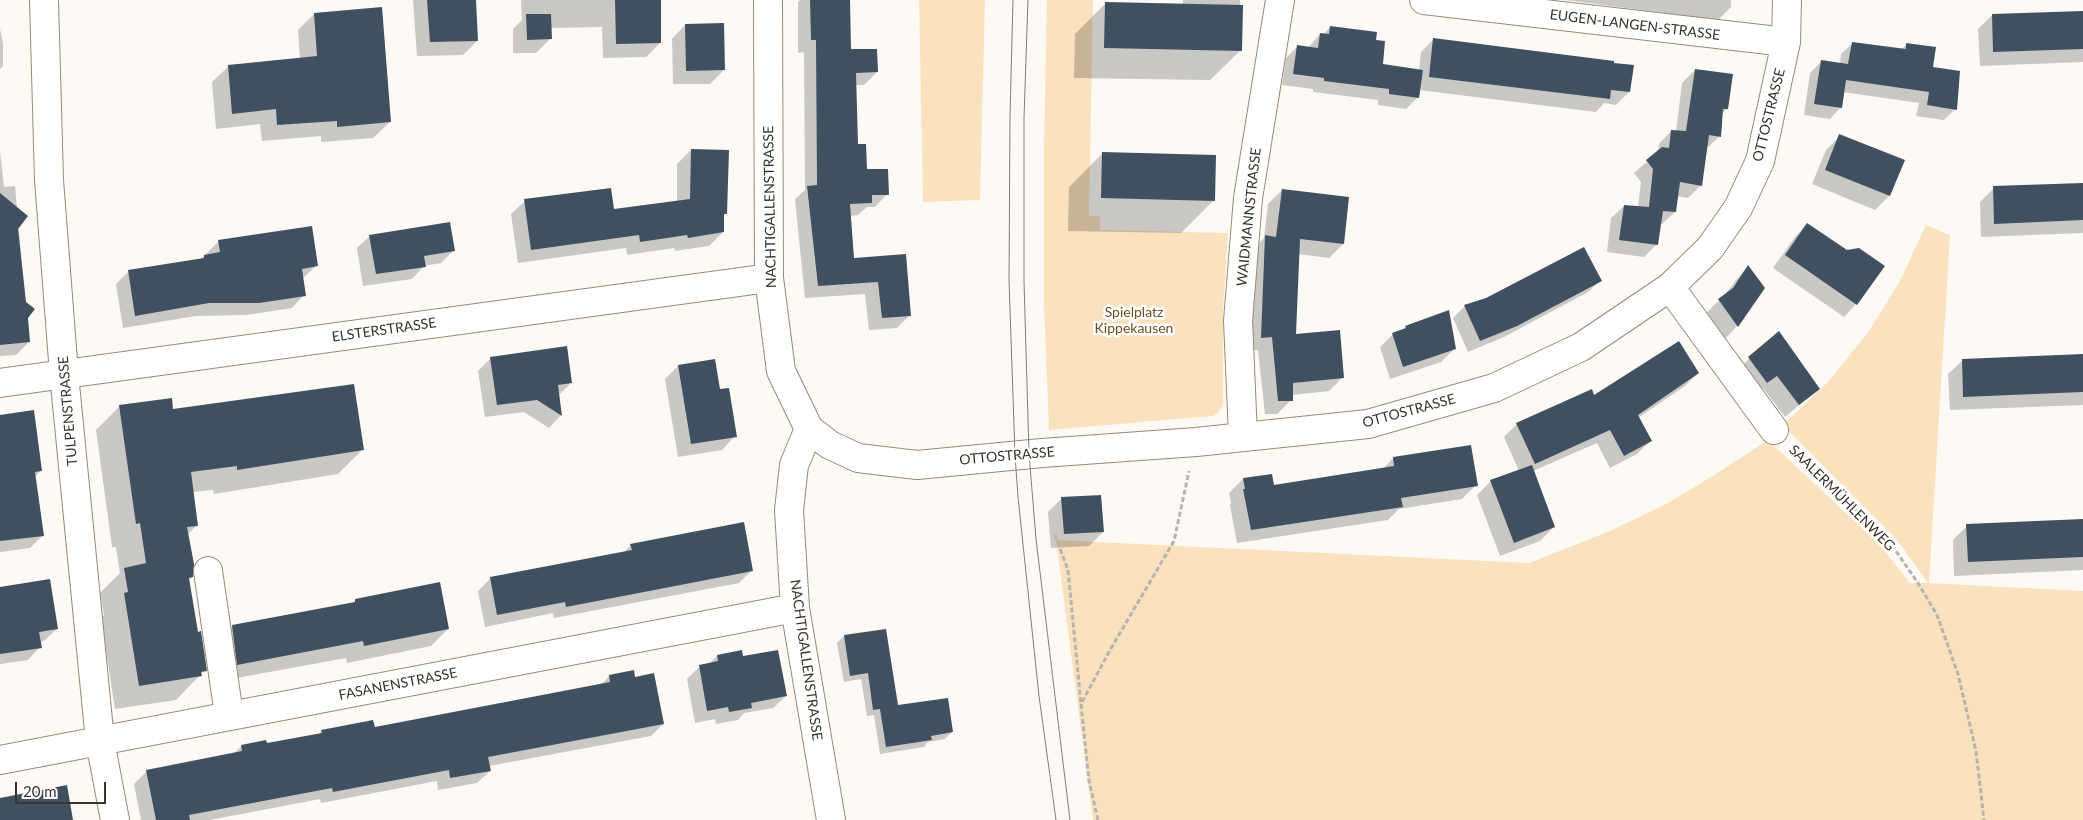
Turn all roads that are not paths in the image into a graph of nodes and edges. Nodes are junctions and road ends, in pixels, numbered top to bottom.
1 (44, 0) edge
2 (768, 0) edge
3 (1280, 0) edge
4 (1424, 0) edge
5 (1787, 0) edge
6 (1786, 42) junction
7 (769, 278) junction
8 (1670, 287) junction
9 (64, 374) junction
10 (0, 383) edge
11 (809, 429) junction
12 (1774, 430) road end
13 (1243, 436) junction
14 (208, 571) dead end
15 (795, 608) junction
16 (229, 715) junction
17 (100, 741) junction
18 (0, 760) edge
19 (115, 820) edge
20 (831, 820) edge

1 - 9 street, TULPENSTRASSE
2 - 7 street, NACHTIGALLENSTRASSE
3 - 13 street, WAIDMANNSTRASSE
4 - 6 street, EUGEN-LANGEN-STRASSE
5 - 6 street, OTTOSTRASSE
6 - 8 street, OTTOSTRASSE
7 - 9 street, ELSTERSTRASSE
7 - 11 street, NACHTIGALLENSTRASSE
8 - 12 street
8 - 13 street, OTTOSTRASSE
9 - 10 street, ELSTERSTRASSE
9 - 17 street, TULPENSTRASSE
11 - 13 street, OTTOSTRASSE
11 - 15 street, NACHTIGALLENSTRASSE
14 - 16 street
15 - 16 street, FASANENSTRASSE
15 - 20 street, NACHTIGALLENSTRASSE
16 - 17 street, FASANENSTRASSE
17 - 18 street, FASANENSTRASSE
17 - 19 street, TULPENSTRASSE

